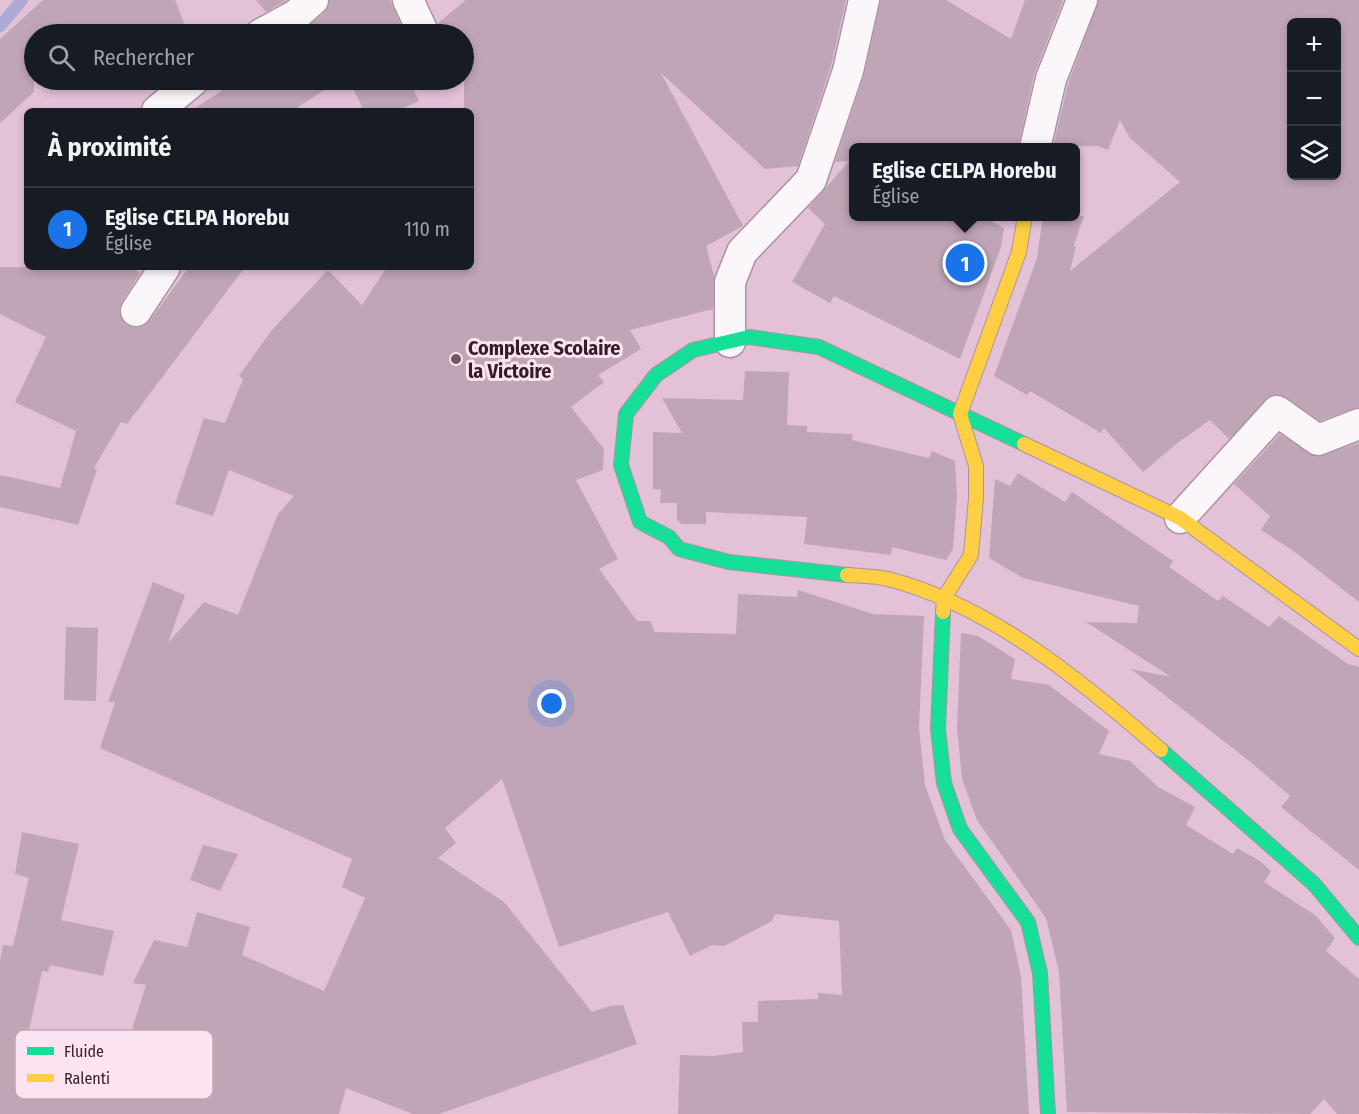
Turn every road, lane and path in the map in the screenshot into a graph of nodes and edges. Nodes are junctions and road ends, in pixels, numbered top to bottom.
1 (313, 0) edge
2 (408, 0) edge
3 (864, 0) edge
4 (1082, 0) edge
5 (279, 24) edge
6 (419, 24) edge
7 (182, 90) edge
8 (161, 108) edge
9 (1036, 143) edge
10 (1023, 221) edge
11 (163, 270) edge
12 (136, 311) dead end
13 (730, 342) junction
14 (960, 414) junction
15 (1359, 424) edge
16 (1180, 518) junction
17 (944, 598) junction
18 (1359, 649) edge
19 (1359, 938) edge
20 (1048, 1114) edge

1 - 5 street
2 - 6 street
3 - 13 street
4 - 9 street
7 - 8 street
10 - 14 main road
11 - 12 street
13 - 14 main road
13 - 17 main road
14 - 16 main road
14 - 17 main road
15 - 16 street
16 - 18 main road
17 - 19 main road
17 - 20 main road

